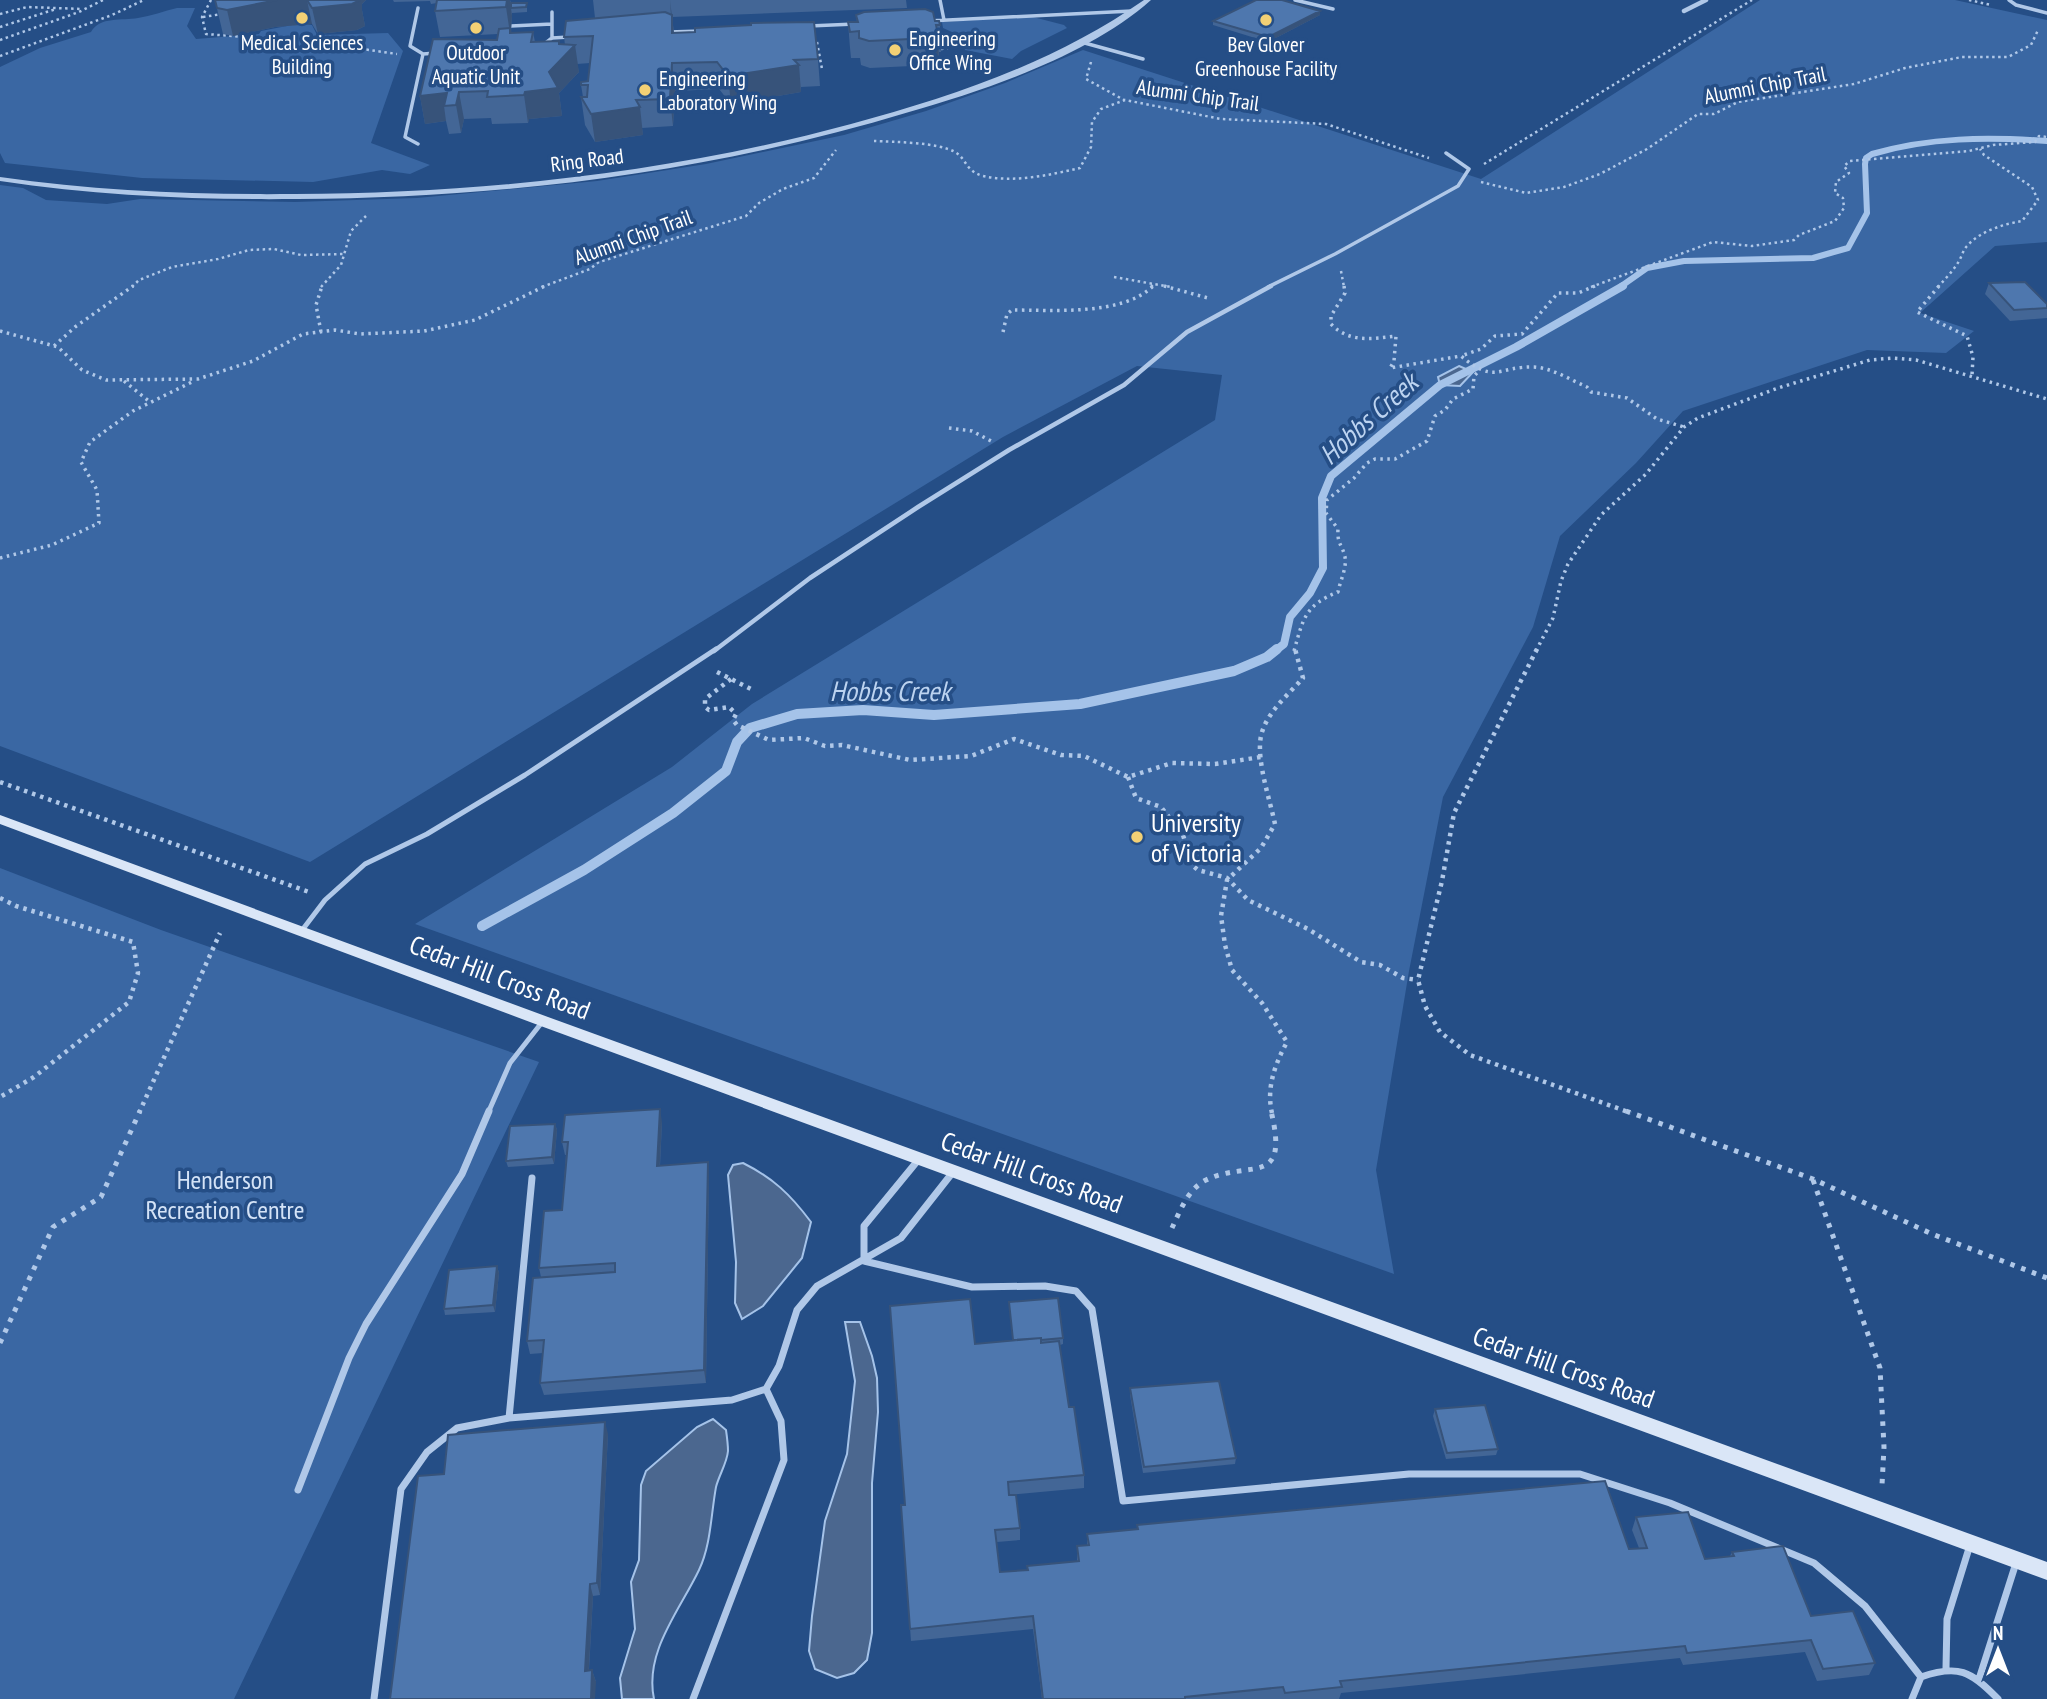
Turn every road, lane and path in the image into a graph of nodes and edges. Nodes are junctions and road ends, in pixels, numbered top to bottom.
1 (103, 0) edge
2 (144, 0) edge
3 (211, 0) edge
4 (940, 0) edge
5 (1148, 0) edge
6 (1295, 0) edge
7 (1706, 0) edge
8 (1752, 0) edge
9 (2009, 0) edge
10 (60, 8) junction
11 (418, 8) dead end
12 (84, 9) junction
13 (1333, 9) dead end
14 (1135, 10) junction
15 (1684, 11) dead end
16 (552, 12) dead end
17 (224, 13) dead end
18 (2047, 13) edge
19 (0, 14) edge
20 (202, 17) junction
21 (944, 20) junction
22 (923, 21) edge
23 (552, 24) junction
24 (858, 24) edge
25 (511, 26) edge
26 (800, 26) edge
27 (0, 27) edge
28 (2039, 28) dead end
29 (706, 30) edge
30 (659, 32) edge
31 (579, 36) edge
32 (552, 38) junction
33 (0, 40) edge
34 (1082, 42) junction
35 (808, 43) edge
36 (1092, 45) junction
37 (818, 46) edge
38 (534, 49) edge
39 (418, 51) junction
40 (446, 53) edge
41 (423, 54) junction
42 (0, 56) edge
43 (1143, 59) dead end
44 (1125, 100) junction
45 (2047, 137) edge
46 (864, 141) dead end
47 (418, 144) dead end
48 (841, 145) dead end
49 (1980, 149) junction
50 (1446, 153) dead end
51 (1466, 173) junction
52 (0, 179) edge
53 (386, 195) junction
54 (345, 254) junction
55 (1335, 254) junction
56 (1114, 277) dead end
57 (1154, 284) junction
58 (1238, 302) junction
59 (0, 331) edge
60 (321, 332) junction
61 (1003, 332) dead end
62 (54, 346) junction
63 (1461, 356) junction
64 (1479, 370) junction
65 (1972, 375) junction
66 (198, 379) junction
67 (123, 381) junction
68 (2047, 399) edge
69 (150, 402) junction
70 (1684, 427) junction
71 (949, 428) dead end
72 (1010, 450) junction
73 (0, 558) edge
74 (698, 663) junction
75 (731, 679) junction
76 (751, 689) dead end
77 (1261, 757) junction
78 (1128, 777) junction
79 (0, 782) edge
80 (0, 818) edge
81 (1227, 878) junction
82 (0, 898) edge
83 (326, 900) junction
84 (303, 929) junction
85 (220, 933) dead end
86 (1418, 980) junction
87 (543, 1021) junction
88 (0, 1097) edge
89 (921, 1157) junction
90 (955, 1169) junction
91 (532, 1178) dead end
92 (1813, 1179) junction
93 (1163, 1246) junction
94 (864, 1261) junction
95 (2047, 1278) edge
96 (0, 1343) edge
97 (766, 1389) junction
98 (509, 1418) junction
99 (298, 1490) dead end
100 (1880, 1510) junction
101 (1971, 1543) junction
102 (2017, 1560) junction
103 (2047, 1571) edge
104 (1946, 1668) junction
105 (1921, 1677) junction
106 (1979, 1679) junction
107 (374, 1699) edge
108 (693, 1699) edge
109 (1912, 1699) edge
110 (1998, 1699) edge

1 - 12 path
2 - 42 path
3 - 20 path
4 - 21 lane
5 - 14 street, Ring Road
6 - 13 lane
7 - 15 street
8 - 51 path
9 - 18 lane
10 - 12 path
10 - 19 path
10 - 27 path
11 - 39 lane
12 - 33 path
14 - 21 lane
14 - 34 street, Ring Road
16 - 23 lane
17 - 20 path
20 - 39 path
21 - 22 lane
23 - 25 lane
23 - 32 lane
24 - 26 lane
28 - 51 path, Alumni Chip Trail
29 - 30 lane
31 - 32 lane
32 - 38 lane
34 - 36 lane
34 - 53 street, Ring Road
35 - 37 path
36 - 43 lane
36 - 44 path
39 - 41 lane
40 - 41 lane
41 - 47 lane
44 - 46 path, Alumni Chip Trail
44 - 51 path, Alumni Chip Trail
45 - 49 path
48 - 60 path, Alumni Chip Trail
49 - 63 path
49 - 65 path
50 - 51 lane
51 - 55 lane
52 - 53 street, Ring Road
53 - 54 path
54 - 60 path
54 - 62 path
55 - 58 lane
55 - 63 path
56 - 57 path
57 - 58 path
57 - 61 path
58 - 72 lane
59 - 62 path, Alumni Chip Trail
60 - 66 path, Alumni Chip Trail
62 - 67 path, Alumni Chip Trail
63 - 64 path
64 - 70 path
64 - 77 path
65 - 68 path
65 - 70 path
66 - 67 path, Alumni Chip Trail
66 - 69 path
67 - 69 path
69 - 73 path
70 - 86 path
71 - 72 path
72 - 74 lane
74 - 75 path
74 - 83 lane
75 - 76 path
75 - 78 path
77 - 78 path
77 - 81 path
78 - 81 path
79 - 83 path
80 - 84 main road, Cedar Hill Cross Road
81 - 86 path
81 - 93 path
82 - 88 path
83 - 84 lane
84 - 87 main road, Cedar Hill Cross Road
85 - 96 path
86 - 92 path
87 - 89 main road, Cedar Hill Cross Road
87 - 99 lane
89 - 90 main road, Cedar Hill Cross Road
89 - 94 lane
90 - 93 main road, Cedar Hill Cross Road
90 - 94 lane
91 - 98 lane
92 - 95 path
92 - 100 path
93 - 100 main road, Cedar Hill Cross Road
94 - 97 lane
94 - 105 lane
97 - 98 lane
97 - 108 lane
98 - 107 lane
100 - 101 main road, Cedar Hill Cross Road
101 - 102 main road, Cedar Hill Cross Road
101 - 104 lane
102 - 103 main road, Cedar Hill Cross Road
102 - 106 lane
104 - 105 lane
104 - 106 lane
105 - 109 lane
106 - 110 lane

